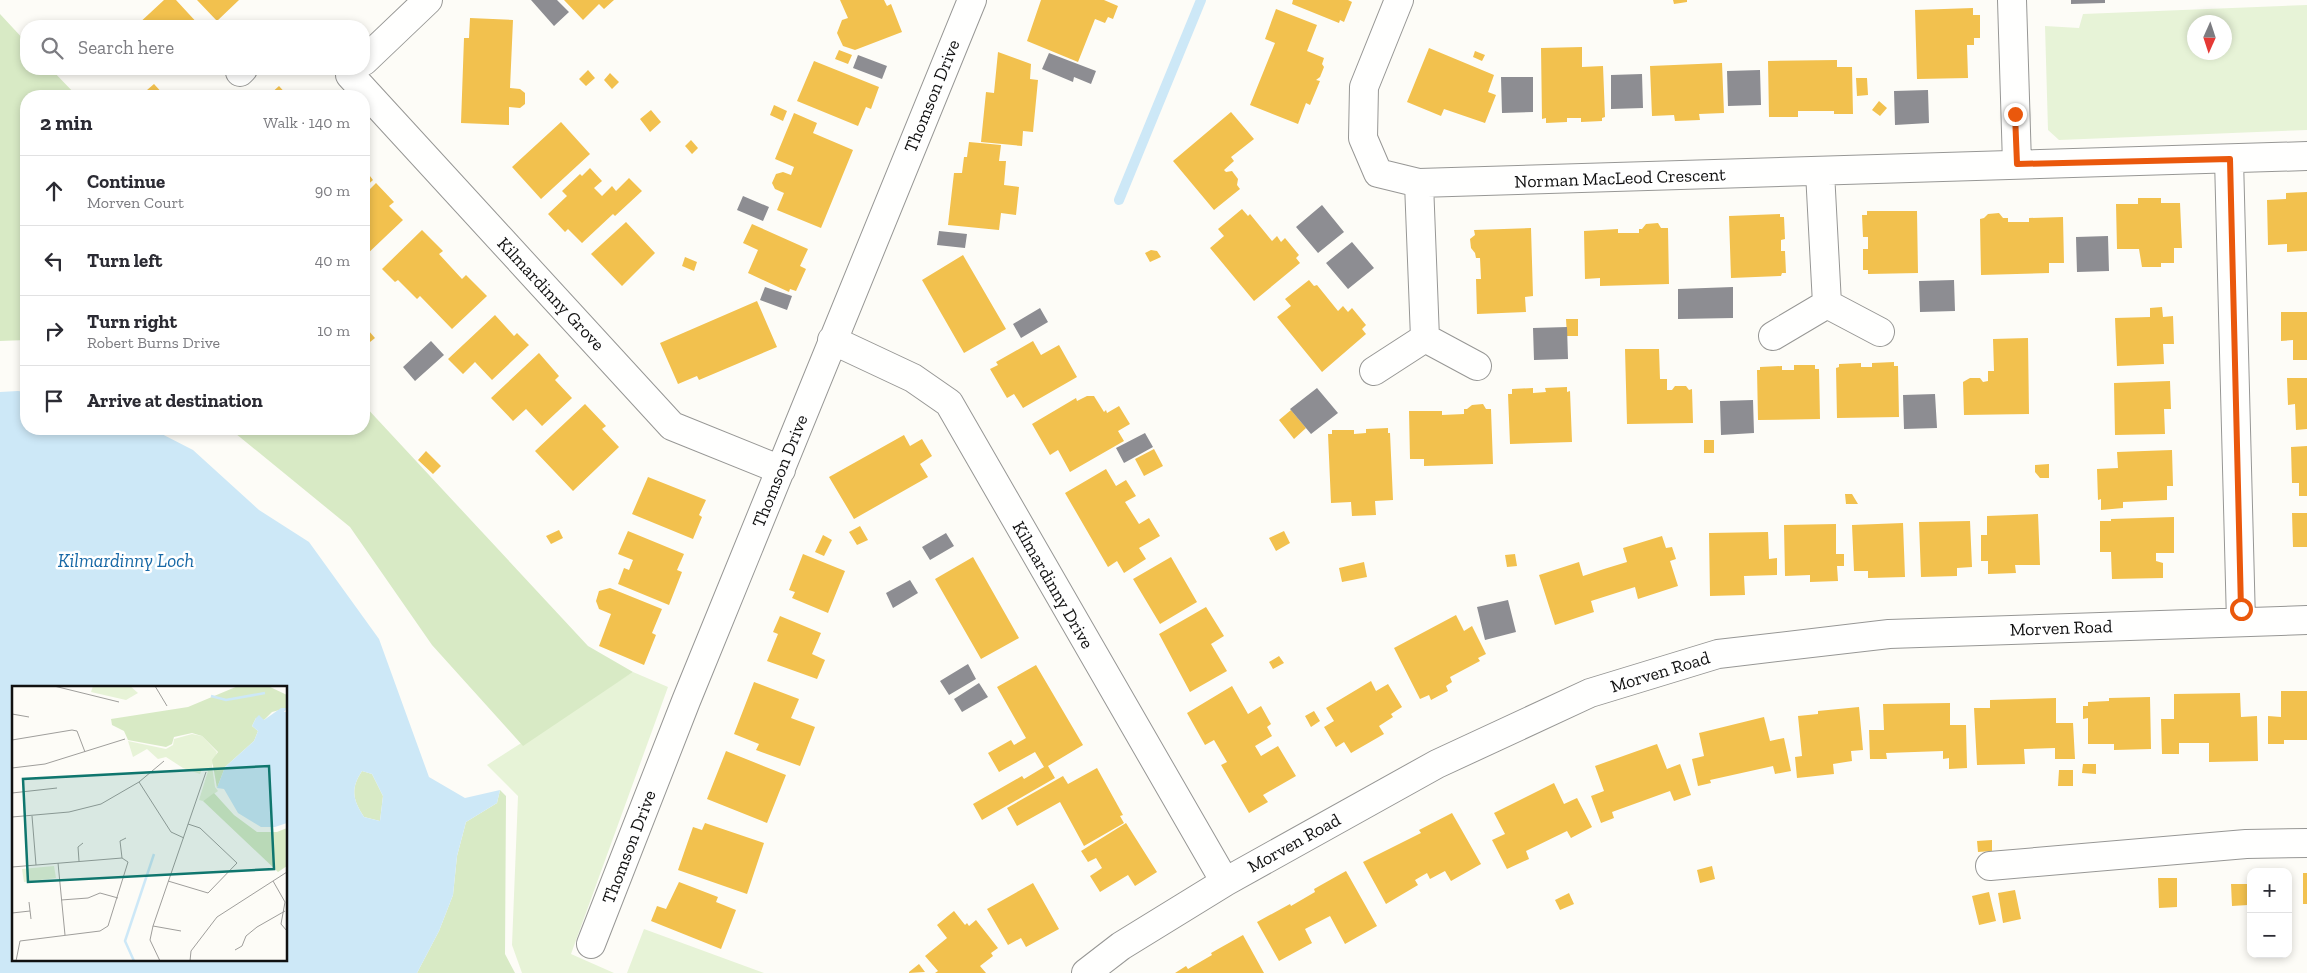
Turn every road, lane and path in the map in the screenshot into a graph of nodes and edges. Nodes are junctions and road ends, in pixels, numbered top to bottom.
1 (428, 0) edge
2 (972, 0) edge
3 (1399, 0) edge
4 (2012, 0) edge
5 (370, 53) edge
6 (359, 75) edge
7 (2307, 156) edge
8 (2230, 159) junction
9 (2017, 164) junction
10 (1820, 172) junction
11 (1419, 183) junction
12 (1827, 304) junction
13 (1880, 332) dead end
14 (1774, 336) dead end
15 (1425, 338) junction
16 (832, 340) junction
17 (1477, 366) dead end
18 (1374, 371) dead end
19 (782, 470) junction
20 (2307, 620) edge
21 (2241, 622) junction
22 (2307, 843) edge
23 (1990, 866) dead end
24 (1225, 882) junction
25 (591, 944) dead end
26 (1086, 973) edge

1 - 5 street, Kilmardinny Grove
2 - 16 street, Thomson Drive
3 - 11 street, Norman MacLeod Crescent
4 - 9 street
6 - 19 street, Kilmardinny Grove
7 - 8 street, Norman MacLeod Crescent
8 - 9 street, Norman MacLeod Crescent
8 - 21 street
9 - 10 street, Norman MacLeod Crescent
10 - 11 street, Norman MacLeod Crescent
10 - 12 street
11 - 15 street
12 - 13 street
12 - 14 street
15 - 17 street
15 - 18 street
16 - 19 street, Thomson Drive
16 - 24 street, Kilmardinny Drive
19 - 25 street, Thomson Drive
20 - 21 street, Morven Road
21 - 24 street, Morven Road
22 - 23 street
24 - 26 street, Morven Road

